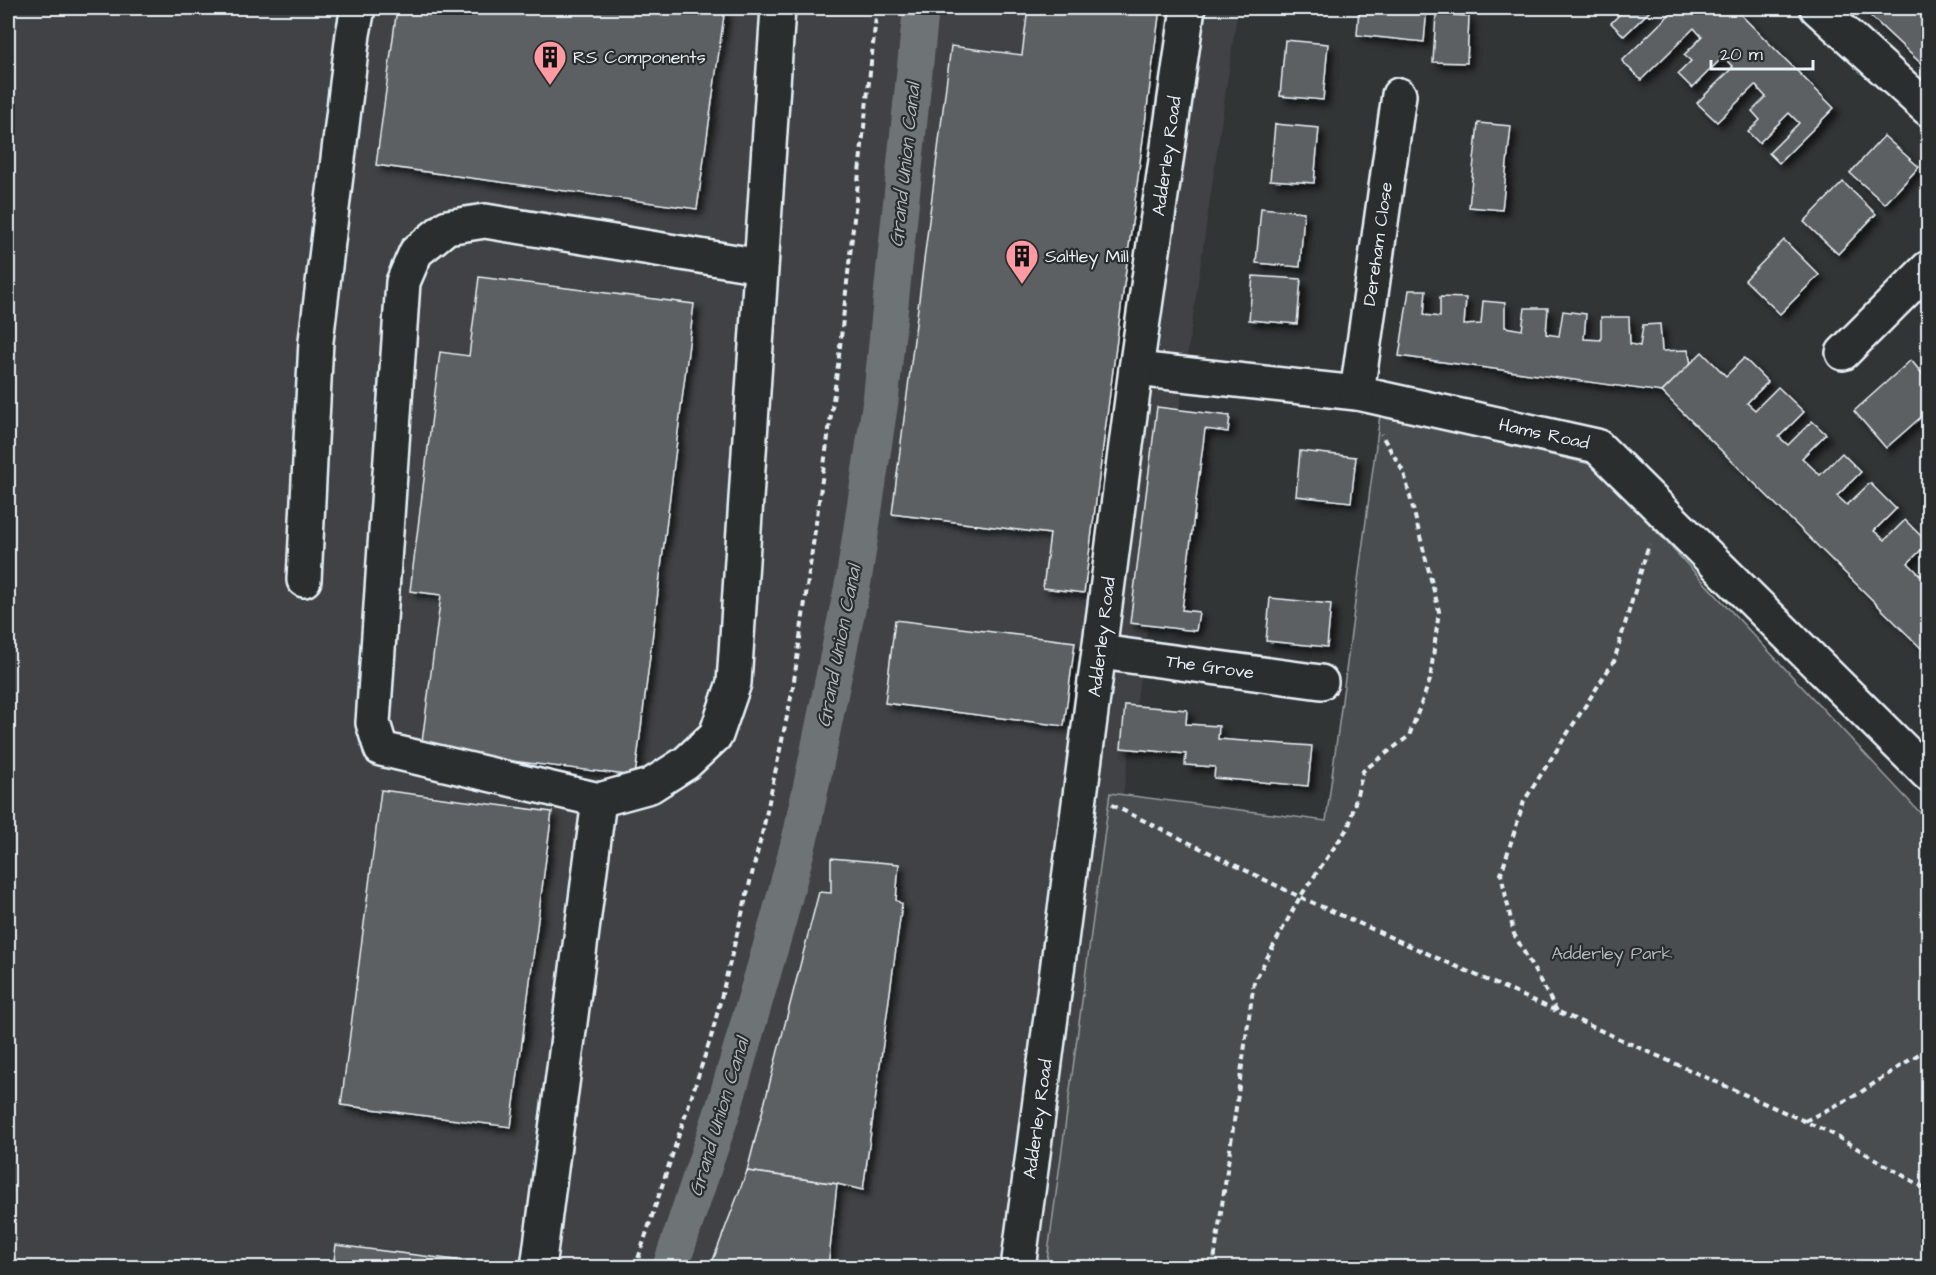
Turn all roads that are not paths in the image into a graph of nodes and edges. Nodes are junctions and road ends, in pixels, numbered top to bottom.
1 (358, 8) edge
2 (778, 8) edge
3 (1188, 8) edge
4 (1817, 8) edge
5 (1399, 95) dead end
6 (1929, 110) edge
7 (761, 266) junction
8 (1929, 268) edge
9 (1843, 353) dead end
10 (1136, 369) junction
11 (1356, 393) junction
12 (304, 580) dead end
13 (1100, 652) junction
14 (1321, 682) dead end
15 (1929, 774) edge
16 (599, 800) junction
17 (538, 1268) edge
18 (1018, 1268) edge

1 - 12 street
2 - 7 street
3 - 10 street, Adderley Road
4 - 6 street
5 - 11 street, Dereham Close
7 - 16 street
7 - 16 street
8 - 9 street
10 - 11 street, Hams Road
10 - 13 street, Adderley Road
11 - 15 street, Hams Road
13 - 14 street, The Grove
13 - 18 street, Adderley Road
16 - 17 street

